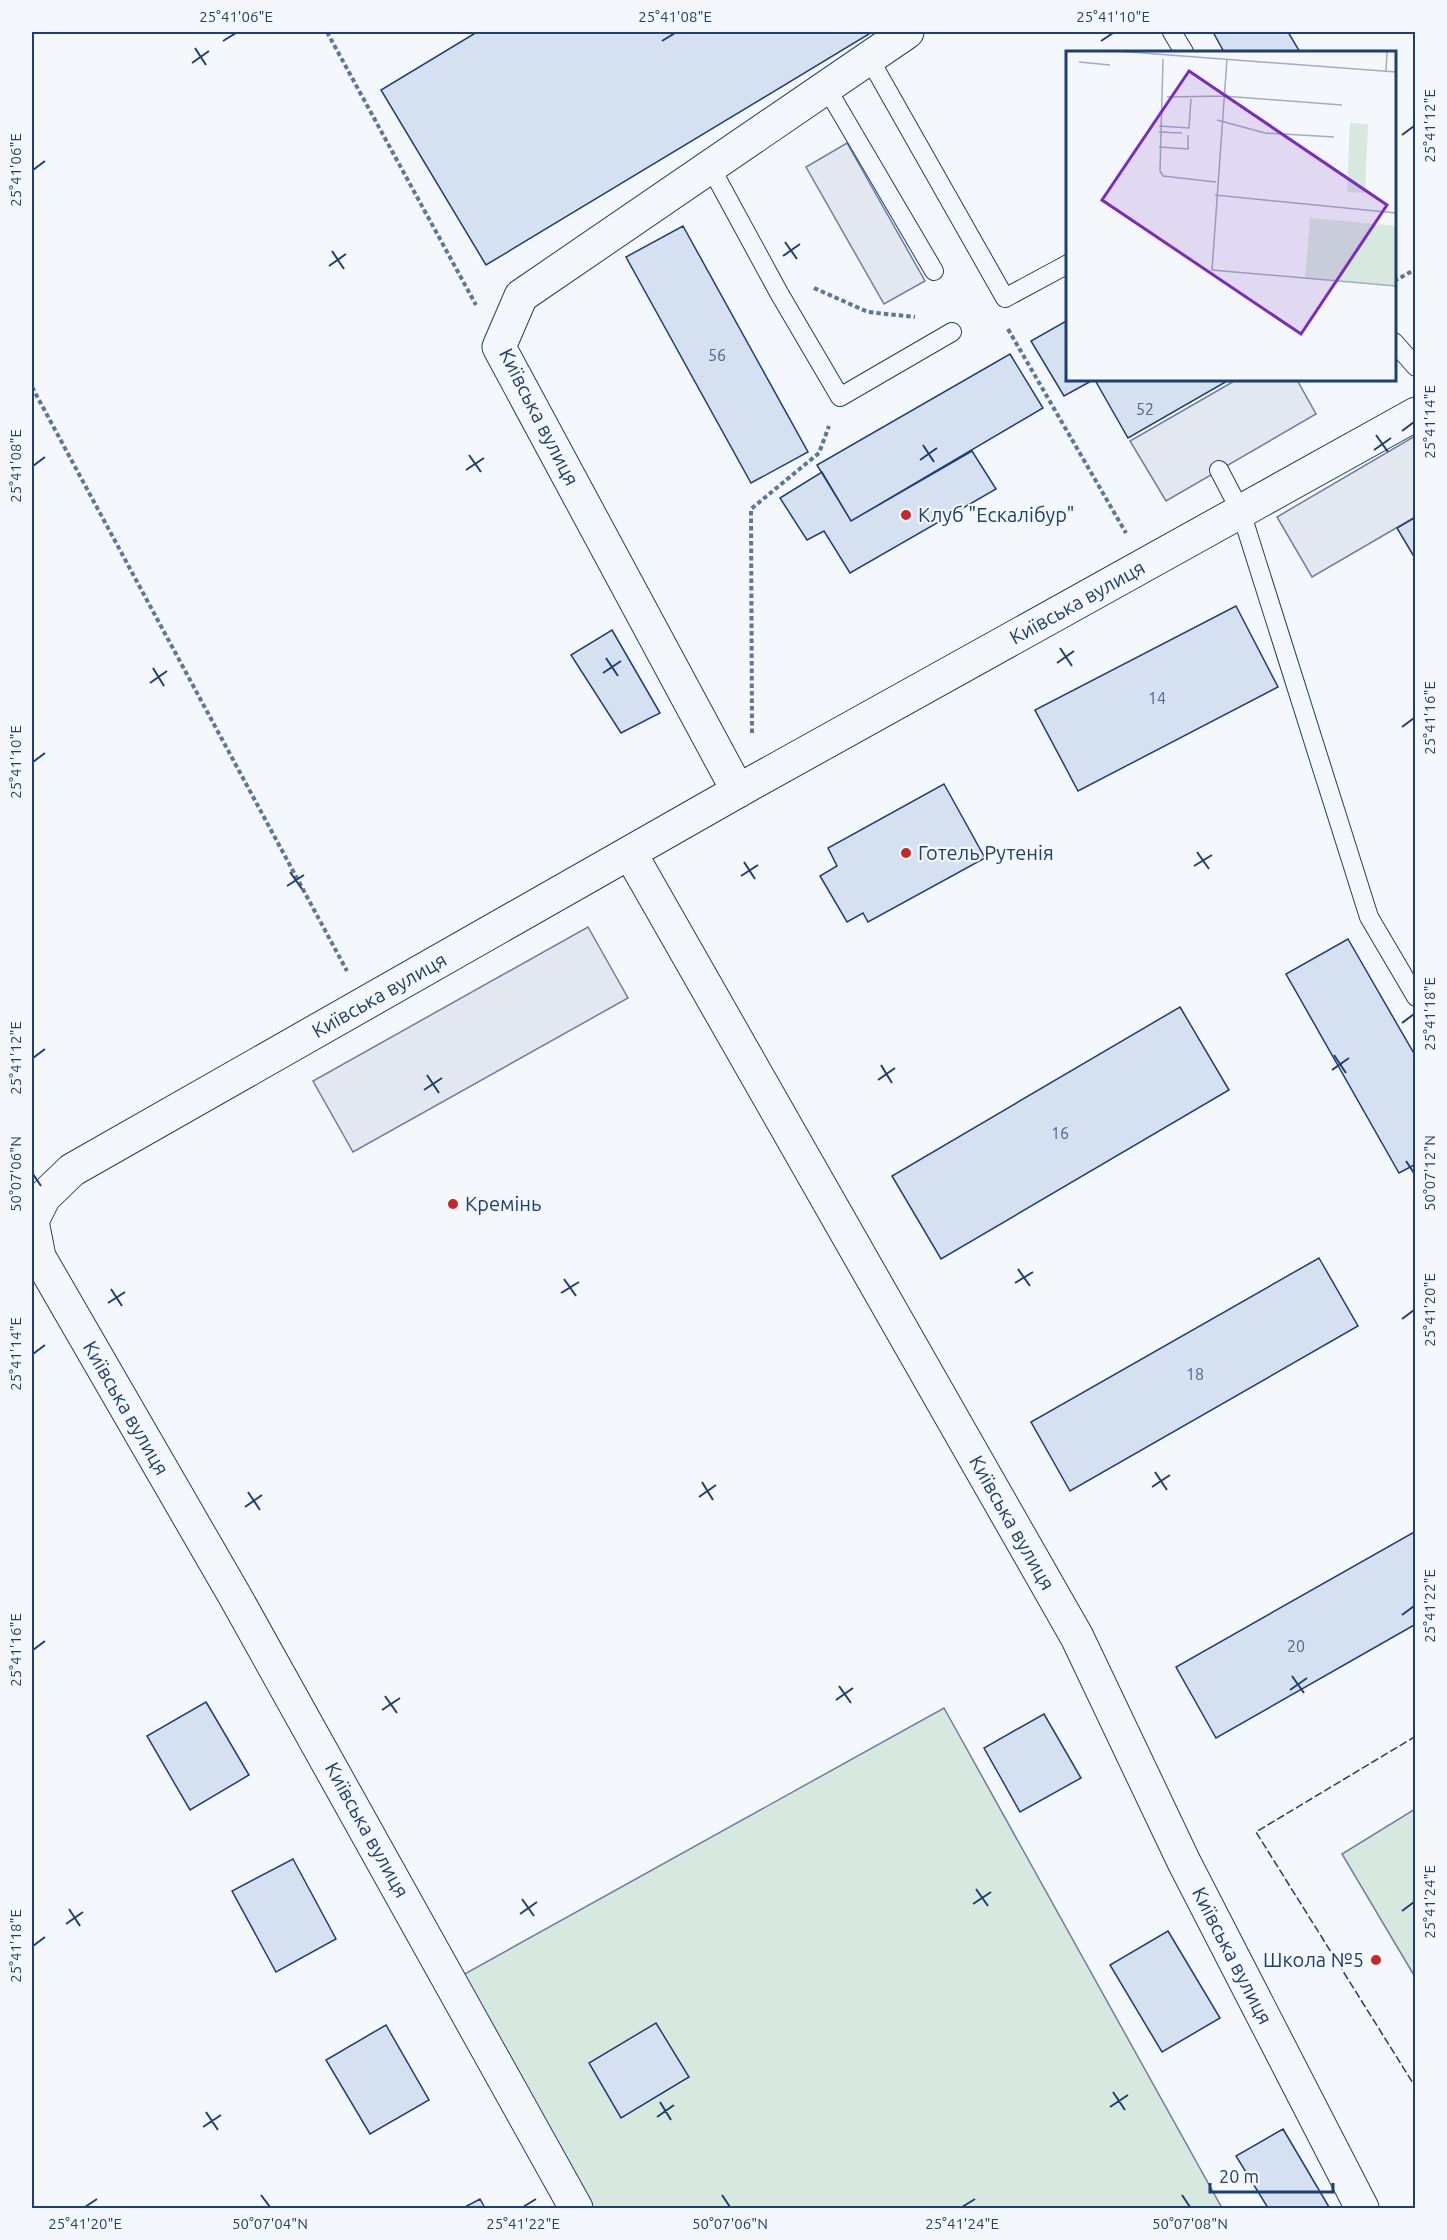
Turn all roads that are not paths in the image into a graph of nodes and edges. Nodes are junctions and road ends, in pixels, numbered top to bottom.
1 (907, 32) edge
2 (1172, 32) edge
3 (1183, 51) edge
4 (869, 58) junction
5 (826, 87) junction
6 (710, 166) junction
7 (1066, 265) edge
8 (934, 271) dead end
9 (952, 332) dead end
10 (1396, 343) edge
11 (1416, 367) edge
12 (1416, 414) edge
13 (1219, 470) dead end
14 (1241, 512) junction
15 (745, 787) junction
16 (630, 853) junction
17 (1416, 997) edge
18 (576, 2208) edge
19 (1362, 2208) edge

1 - 4 street, Київська вулиця
2 - 3 lane
4 - 5 street, Київська вулиця
4 - 7 lane
5 - 6 street, Київська вулиця
5 - 8 lane
6 - 9 lane
6 - 15 street, Київська вулиця
10 - 11 lane
12 - 14 street, Київська вулиця
13 - 14 lane
14 - 15 street, Київська вулиця
14 - 17 lane
15 - 16 street, Київська вулиця
16 - 18 street, Київська вулиця
16 - 19 street, Київська вулиця

